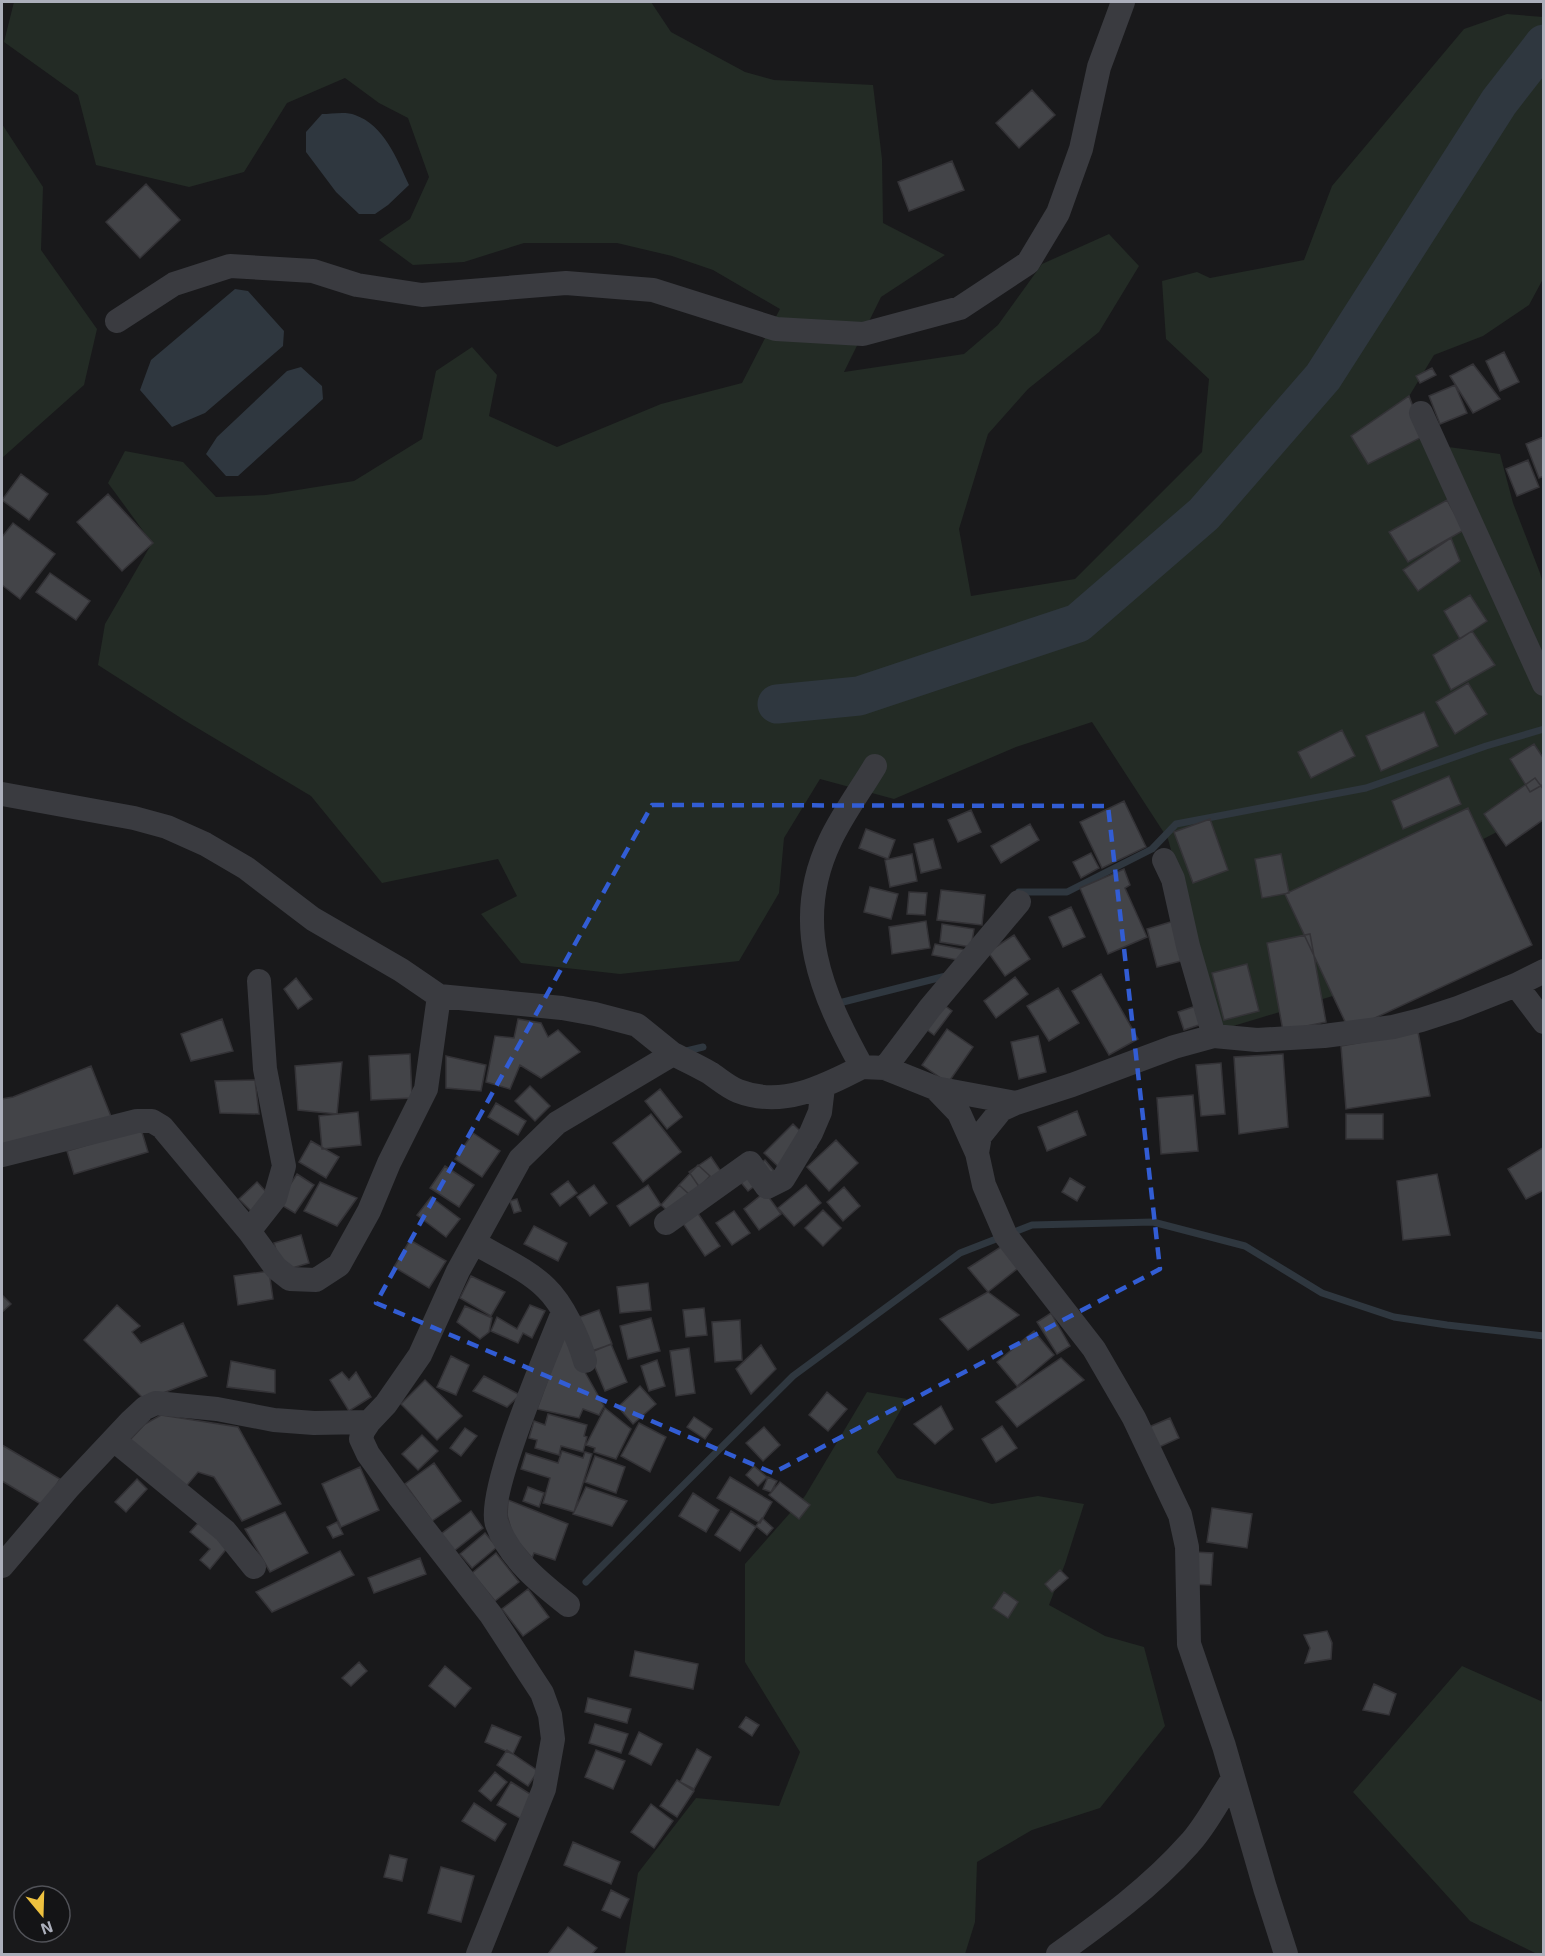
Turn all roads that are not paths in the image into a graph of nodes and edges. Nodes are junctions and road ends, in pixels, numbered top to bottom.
1 (1123, 2) edge
2 (117, 321) dead end
3 (1421, 413) dead end
4 (1544, 684) edge
5 (875, 766) dead end
6 (2, 794) edge
7 (1164, 860) dead end
8 (1019, 902) dead end
9 (1544, 971) edge
10 (259, 981) dead end
11 (1516, 985) junction
12 (439, 996) junction
13 (1544, 1023) edge
14 (1214, 1036) junction
15 (673, 1054) junction
16 (873, 1067) junction
17 (823, 1087) junction
18 (935, 1088) junction
19 (1016, 1103) junction
20 (976, 1153) junction
21 (2, 1155) edge
22 (666, 1223) dead end
23 (249, 1231) junction
24 (475, 1243) junction
25 (563, 1312) junction
26 (585, 1361) dead end
27 (369, 1422) junction
28 (114, 1440) junction
29 (2, 1566) edge
30 (254, 1567) dead end
31 (568, 1605) dead end
32 (1233, 1779) junction
33 (478, 1954) edge
34 (1058, 1954) edge
35 (1286, 1954) edge

1 - 2 street
3 - 4 street
5 - 16 street
6 - 12 street
7 - 14 street
8 - 16 street
9 - 11 street
10 - 23 street
11 - 13 street
11 - 14 street
12 - 15 street
12 - 23 street
14 - 19 street
15 - 17 street
15 - 24 street
16 - 17 street
16 - 18 street
17 - 22 street
18 - 19 street
18 - 20 street
19 - 20 street
20 - 32 street
21 - 23 street
24 - 25 street
24 - 27 street
25 - 26 street
25 - 31 street
27 - 28 street
27 - 33 street
28 - 29 street
28 - 30 street
32 - 34 street
32 - 35 street

